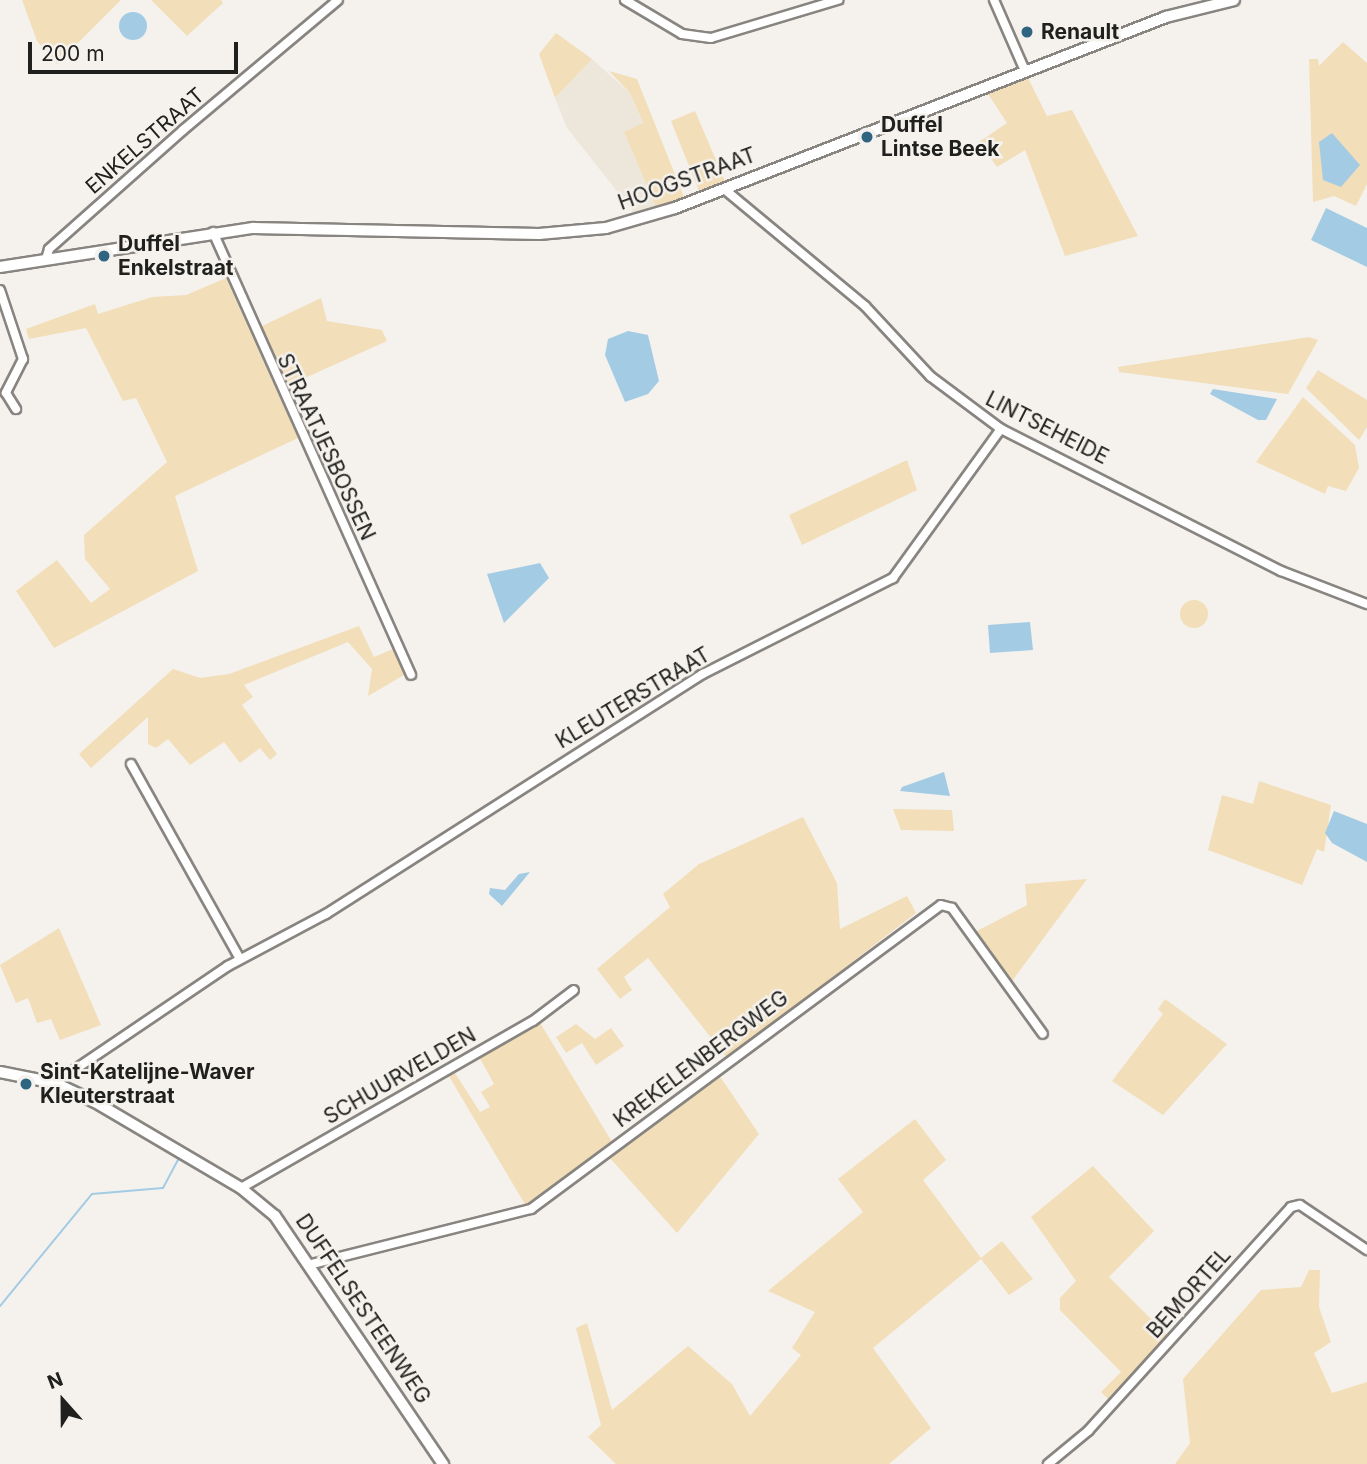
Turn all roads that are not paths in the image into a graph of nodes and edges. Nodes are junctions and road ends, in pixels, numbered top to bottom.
1 (338, 0) edge
2 (625, 0) edge
3 (838, 0) edge
4 (994, 0) edge
5 (1234, 0) edge
6 (1026, 71) junction
7 (724, 189) junction
8 (213, 232) junction
9 (46, 259) junction
10 (0, 267) edge
11 (0, 290) edge
12 (16, 409) dead end
13 (1001, 429) junction
14 (1367, 604) edge
15 (411, 675) dead end
16 (131, 764) dead end
17 (240, 959) junction
18 (574, 990) dead end
19 (1042, 1034) dead end
20 (0, 1072) edge
21 (55, 1083) junction
22 (241, 1188) junction
23 (1367, 1250) edge
24 (312, 1264) junction
25 (443, 1464) edge
26 (1048, 1464) edge

1 - 9 street, ENKELSTRAAT
2 - 3 street
4 - 6 street
5 - 6 street, HOOGSTRAAT
6 - 7 street, HOOGSTRAAT
7 - 8 street, HOOGSTRAAT
7 - 13 street, LINTSEHEIDE
8 - 9 street, HOOGSTRAAT
8 - 15 street, STRAATJESBOSSEN
9 - 10 street, HOOGSTRAAT
11 - 12 street
13 - 14 street, LINTSEHEIDE
13 - 17 street, KLEUTERSTRAAT
16 - 17 street
17 - 21 street, KLEUTERSTRAAT
18 - 22 street, SCHUURVELDEN
19 - 24 street, KREKELENBERGWEG
20 - 21 street, DUFFELSESTEENWEG
21 - 22 street, DUFFELSESTEENWEG
22 - 24 street, DUFFELSESTEENWEG
23 - 26 street, BEMORTEL
24 - 25 street, DUFFELSESTEENWEG

